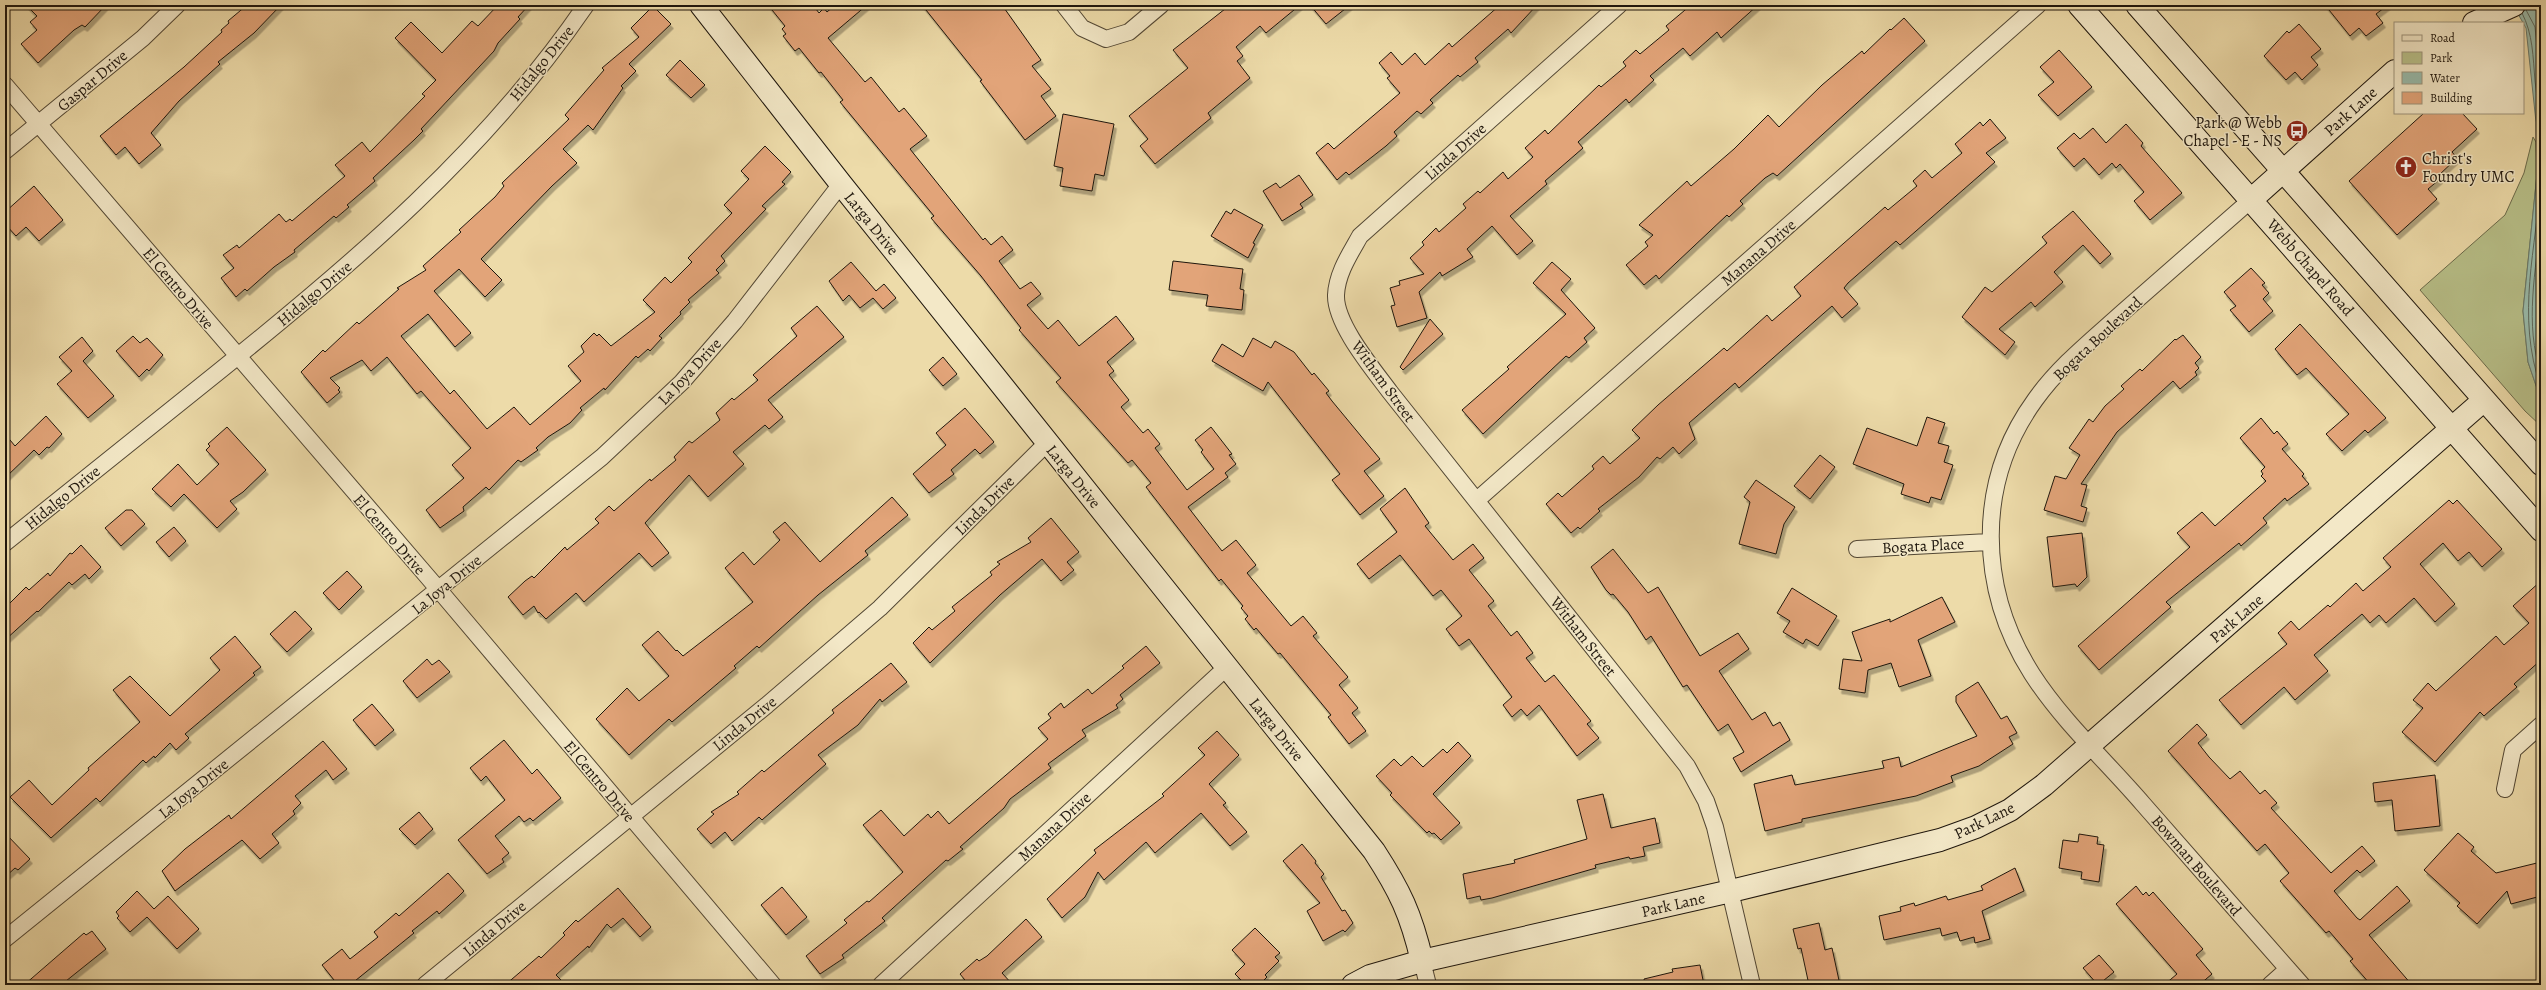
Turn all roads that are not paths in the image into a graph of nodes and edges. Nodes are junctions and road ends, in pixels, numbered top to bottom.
1 (176, 5) edge
2 (586, 5) edge
3 (701, 5) edge
4 (1064, 5) edge
5 (1161, 5) edge
6 (1619, 5) edge
7 (2038, 5) edge
8 (2079, 5) edge
9 (2137, 5) edge
10 (2509, 7) edge
11 (2476, 22) edge
12 (2394, 72) edge
13 (5, 85) edge
14 (39, 124) junction
15 (5, 152) edge
16 (2283, 171) junction
17 (841, 184) junction
18 (2252, 199) junction
19 (1344, 322) joint
20 (237, 357) junction
21 (2484, 400) junction
22 (2452, 427) junction
23 (1047, 443) junction
24 (2541, 464) edge
25 (1477, 500) junction
26 (2541, 530) edge
27 (1989, 542) junction
28 (5, 543) edge
29 (1857, 549) dead end
30 (439, 590) junction
31 (1227, 667) junction
32 (2541, 725) edge
33 (2090, 746) junction
34 (2505, 789) dead end
35 (630, 816) junction
36 (1731, 891) junction
37 (5, 939) edge
38 (1422, 961) junction
39 (2288, 969) junction
40 (425, 985) edge
41 (773, 985) edge
42 (881, 985) edge
43 (1353, 985) edge
44 (1428, 985) edge
45 (1752, 985) edge
46 (2270, 985) edge
47 (2302, 985) edge

1 - 14 street, Gaspar Drive
2 - 20 street, Hidalgo Drive
3 - 17 street, Larga Drive
4 - 5 street
6 - 19 street, Linda Drive
7 - 25 street, Manana Drive
8 - 18 street, Webb Chapel Road
9 - 16 street
10 - 11 street
12 - 16 street, Park Lane
13 - 14 street, El Centro Drive
14 - 15 street, Gaspar Drive
14 - 20 street, El Centro Drive
16 - 18 street, Park Lane
16 - 21 street
17 - 23 street, Larga Drive
17 - 30 street, La Joya Drive
18 - 22 street, Webb Chapel Road
18 - 27 street, Bogata Boulevard
19 - 25 street, Witham Street
20 - 28 street, Hidalgo Drive
20 - 30 street, El Centro Drive
21 - 22 street, Park Lane
21 - 24 street
22 - 26 street, Webb Chapel Road
22 - 33 street, Park Lane
23 - 31 street, Larga Drive
23 - 35 street, Linda Drive
25 - 36 street, Witham Street
27 - 29 street, Bogata Place
27 - 33 street, Bogata Boulevard
30 - 35 street, El Centro Drive
30 - 37 street, La Joya Drive
31 - 38 street, Larga Drive
31 - 42 street, Manana Drive
32 - 34 street
33 - 36 street, Park Lane
33 - 39 street, Bowman Boulevard
35 - 40 street, Linda Drive
35 - 41 street, El Centro Drive
36 - 38 street, Park Lane
36 - 45 street, Witham Street
38 - 43 street, Park Lane
38 - 44 street
39 - 46 street
39 - 47 street, Bowman Boulevard

